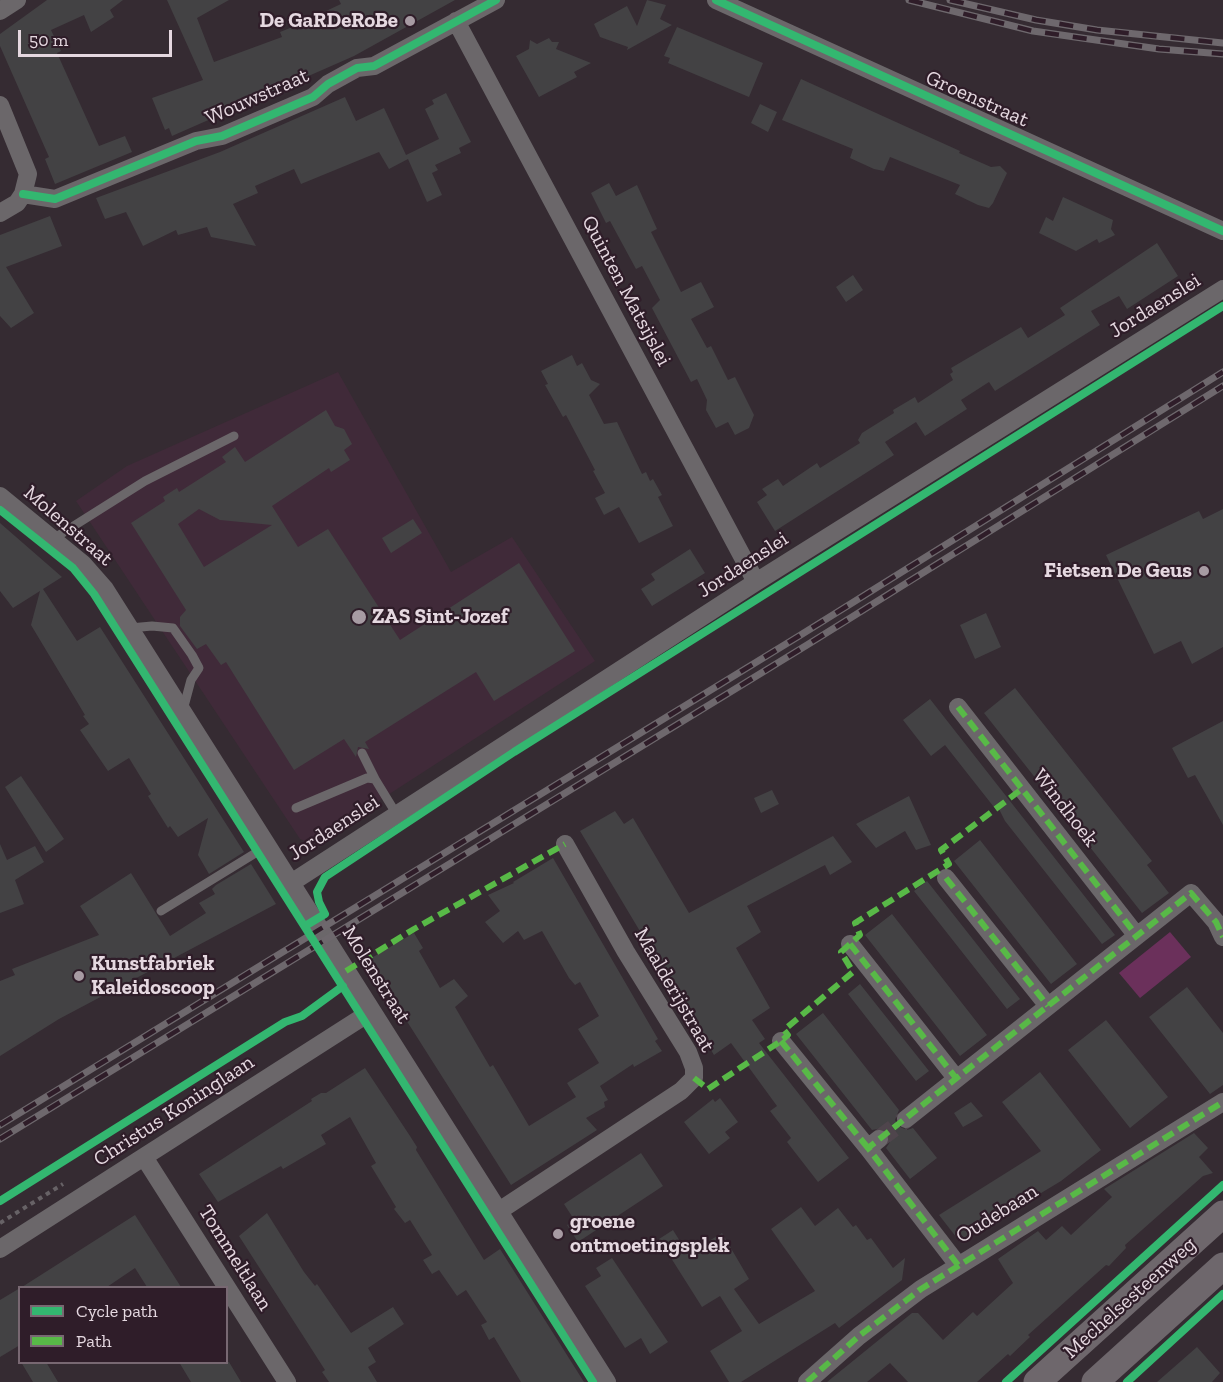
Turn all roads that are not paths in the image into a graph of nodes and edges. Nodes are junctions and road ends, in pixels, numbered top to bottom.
1 (17, 0) edge
2 (496, 0) edge
3 (716, 0) edge
4 (0, 11) edge
5 (456, 21) junction
6 (0, 105) edge
7 (23, 194) junction
8 (0, 213) edge
9 (1223, 231) edge
10 (1223, 289) edge
11 (234, 436) dead end
12 (0, 496) edge
13 (53, 539) junction
14 (756, 582) junction
15 (129, 628) junction
16 (958, 707) dead end
17 (182, 712) junction
18 (362, 753) dead end
19 (375, 779) junction
20 (296, 808) dead end
21 (397, 814) junction
22 (565, 844) dead end
23 (267, 846) junction
24 (946, 878) dead end
25 (291, 883) junction
26 (161, 911) dead end
27 (1137, 936) junction
28 (1223, 937) edge
29 (850, 944) dead end
30 (1048, 1006) junction
31 (372, 1011) junction
32 (781, 1041) dead end
33 (956, 1078) junction
34 (1223, 1102) edge
35 (906, 1119) tunnel mouth
36 (144, 1157) junction
37 (499, 1211) junction
38 (1223, 1214) edge
39 (0, 1249) edge
40 (958, 1265) junction
41 (1223, 1266) edge
42 (226, 1286) edge
43 (228, 1289) edge
44 (287, 1382) edge
45 (607, 1382) edge
46 (807, 1382) edge
47 (1037, 1382) edge
48 (1095, 1382) edge

1 - 4 street
2 - 5 street, Wouwstraat
3 - 9 street, Groenstraat
5 - 7 street, Wouwstraat
5 - 14 street, Quinten Matsijslei
6 - 7 street
7 - 8 street
10 - 14 street, Jordaenslei
11 - 13 lane
12 - 13 street, Molenstraat
13 - 15 street, Molenstraat
14 - 21 street, Jordaenslei
15 - 17 street, Molenstraat
15 - 17 lane
16 - 27 street, Windhoek
17 - 23 street, Molenstraat
18 - 19 lane
19 - 20 lane
19 - 21 lane
21 - 25 street, Jordaenslei
22 - 37 street, Maalderijstraat
23 - 25 street, Molenstraat
23 - 26 lane
24 - 30 street
25 - 31 street, Molenstraat
27 - 28 street
27 - 30 street
29 - 33 street
30 - 33 street
31 - 36 street, Christus Koninglaan
31 - 37 street, Molenstraat
32 - 40 street
33 - 35 street
34 - 40 street, Oudebaan
36 - 39 street, Christus Koninglaan
36 - 42 street, Tommeltlaan
37 - 45 street, Molenstraat
38 - 47 main road, Mechelsesteenweg
40 - 46 street, Oudebaan
41 - 48 main road, Mechelsesteenweg
43 - 44 street, Tommeltlaan

